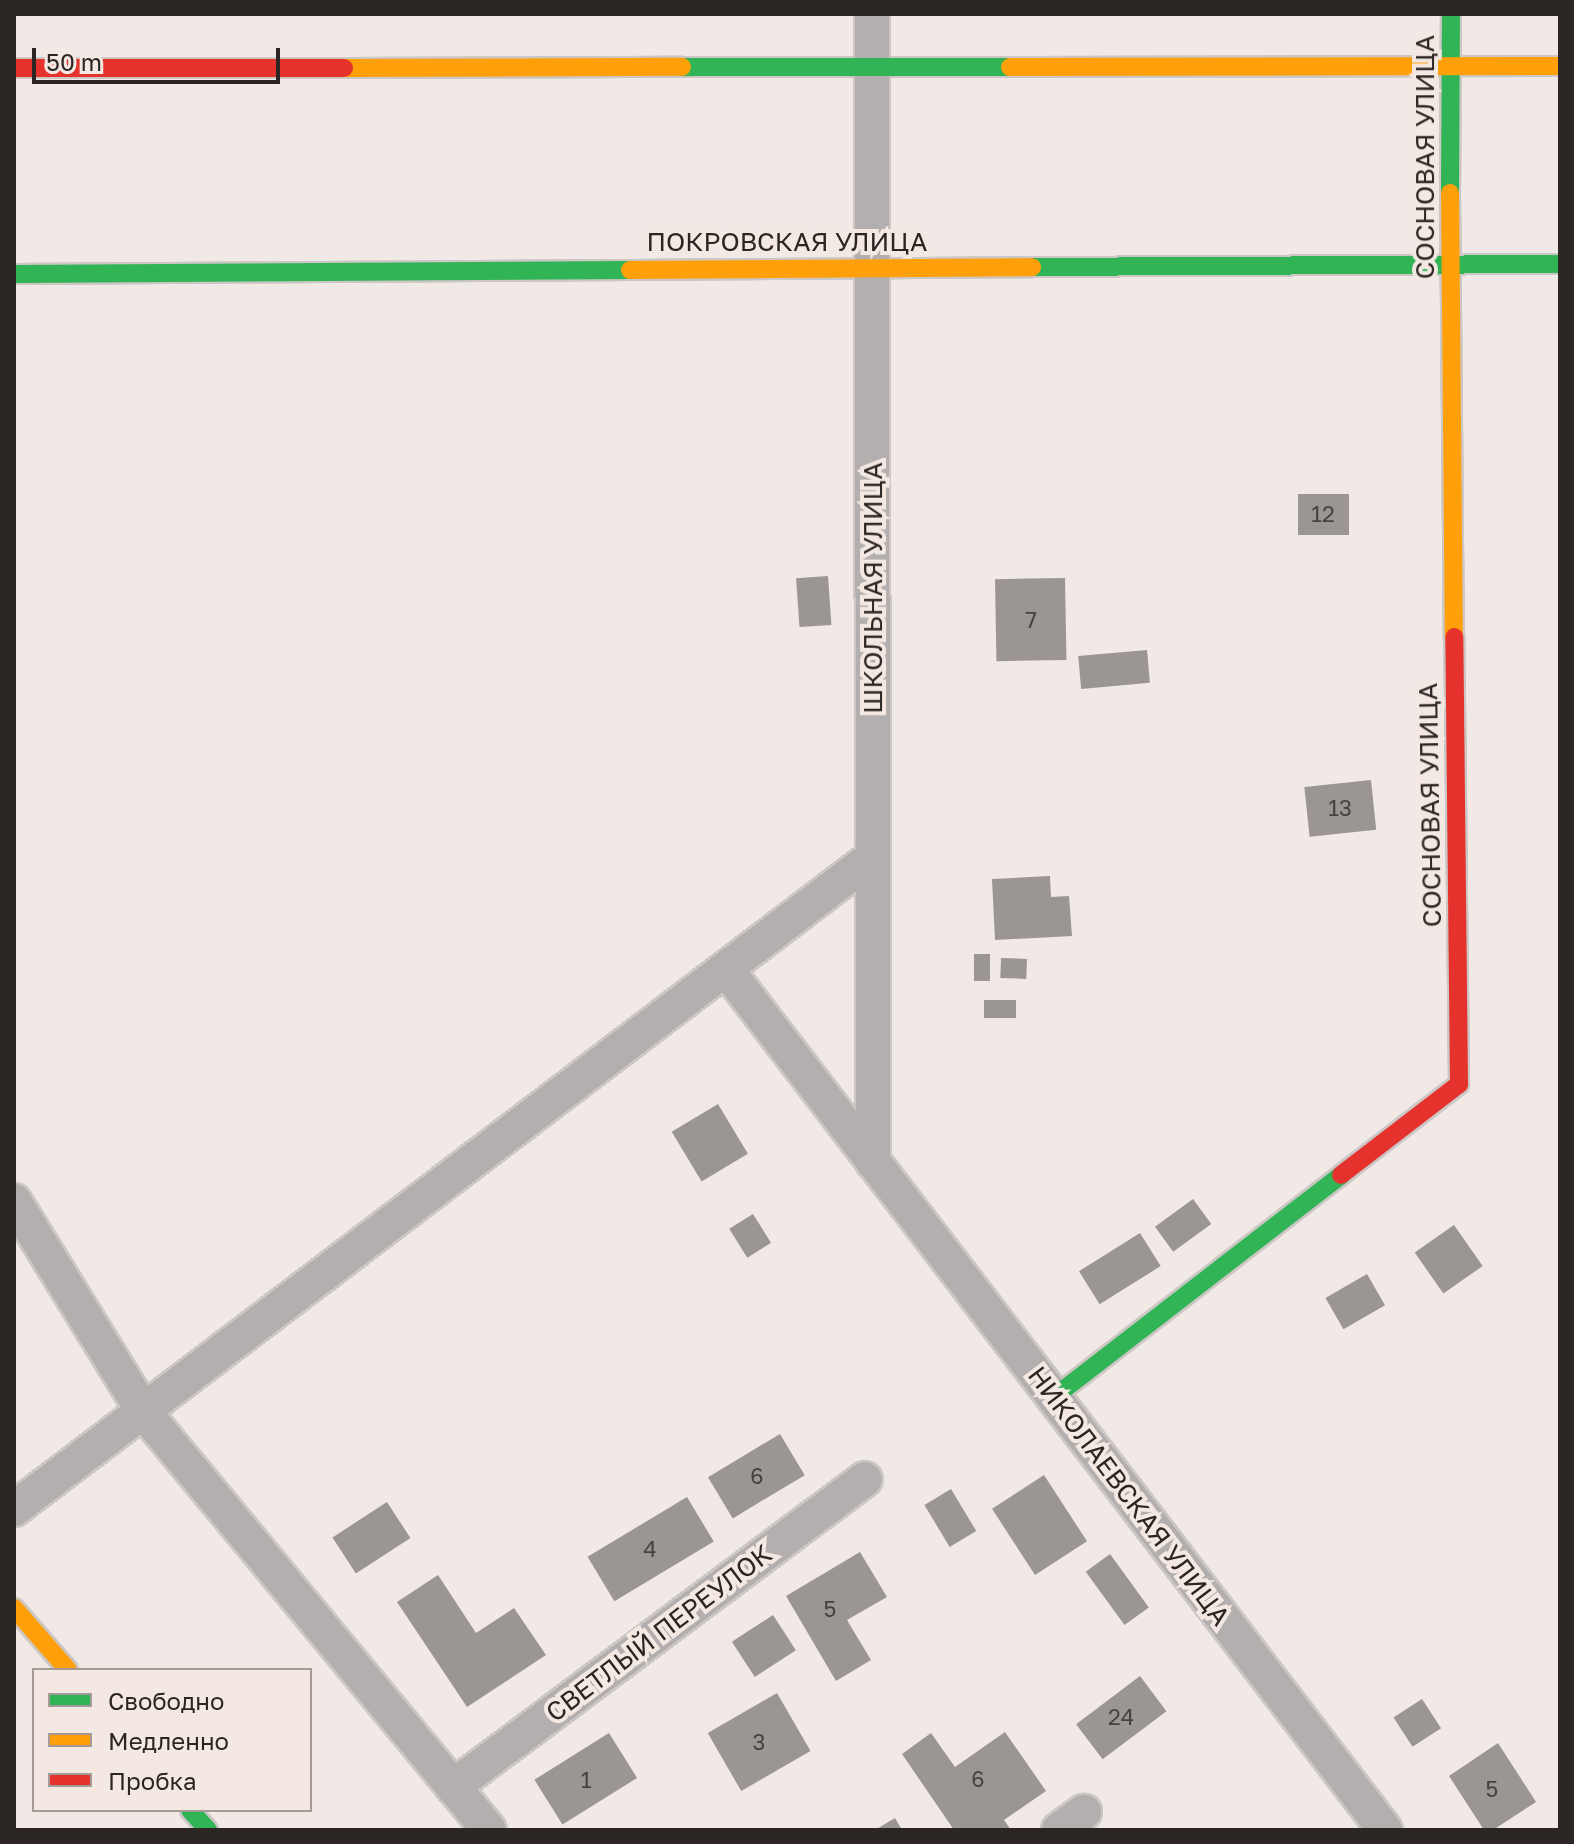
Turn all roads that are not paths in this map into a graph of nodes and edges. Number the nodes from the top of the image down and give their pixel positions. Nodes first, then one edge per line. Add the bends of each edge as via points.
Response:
1 (872, 14) edge
2 (1451, 14) edge
3 (1451, 66) junction
4 (1560, 66) edge
5 (872, 67) junction
6 (14, 68) edge
7 (1450, 264) junction
8 (1560, 264) edge
9 (872, 267) junction
10 (14, 274) edge
11 (873, 857) junction
12 (726, 969) junction
13 (873, 1162) junction
14 (14, 1201) edge
15 (1054, 1397) junction
16 (143, 1411) junction
17 (865, 1479) dead end
18 (14, 1509) edge
19 (14, 1608) edge
20 (66, 1668) edge
21 (453, 1787) junction
22 (192, 1812) edge
23 (208, 1830) edge
24 (489, 1830) edge
25 (1385, 1830) edge

1 - 5 street, ШКОЛЬНАЯ УЛИЦА
2 - 3 street, СОСНОВАЯ УЛИЦА
3 - 4 street
3 - 5 street
3 - 7 street, СОСНОВАЯ УЛИЦА
5 - 6 street
5 - 9 street, ШКОЛЬНАЯ УЛИЦА
7 - 8 street, ПОКРОВСКАЯ УЛИЦА
7 - 9 street, ПОКРОВСКАЯ УЛИЦА
7 - 15 street, СОСНОВАЯ УЛИЦА via 1459,1084
9 - 10 street, ПОКРОВСКАЯ УЛИЦА
9 - 11 street, ШКОЛЬНАЯ УЛИЦА
11 - 12 street
11 - 13 street, ШКОЛЬНАЯ УЛИЦА
12 - 13 street, НИКОЛАЕВСКАЯ УЛИЦА
12 - 16 street
13 - 15 street, НИКОЛАЕВСКАЯ УЛИЦА
14 - 16 street
15 - 25 street, НИКОЛАЕВСКАЯ УЛИЦА
16 - 18 street
16 - 21 street
17 - 21 street, СВЕТЛЫЙ ПЕРЕУЛОК
19 - 20 street
21 - 24 street
22 - 23 street

